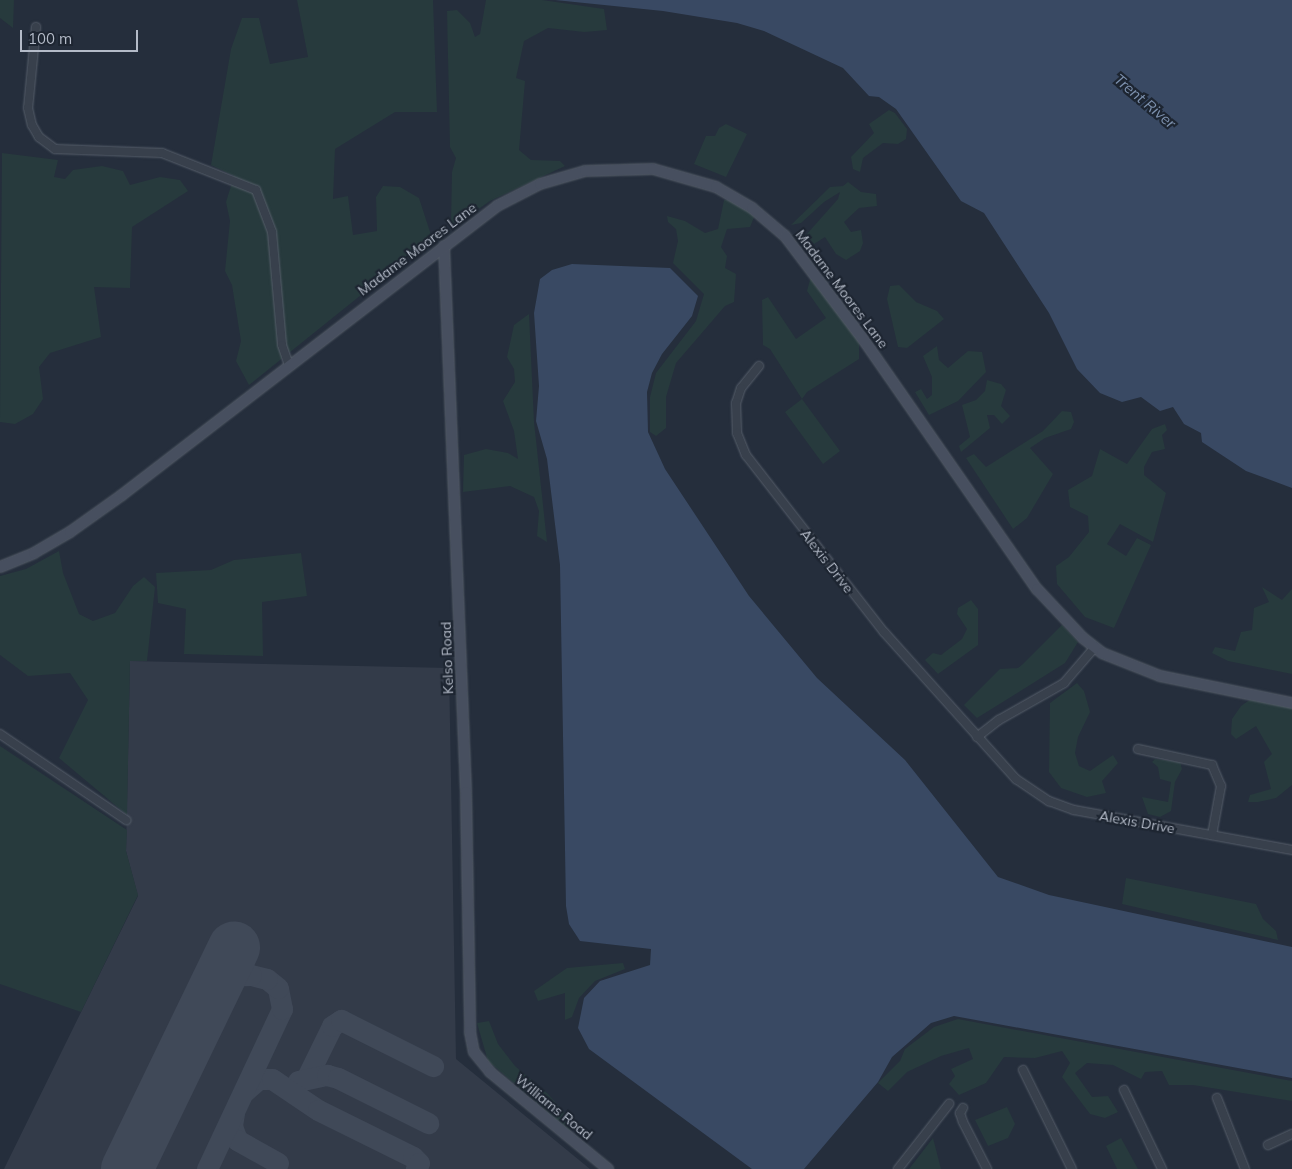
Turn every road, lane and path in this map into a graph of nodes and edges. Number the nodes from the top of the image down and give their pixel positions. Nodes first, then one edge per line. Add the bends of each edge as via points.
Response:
1 (36, 27) dead end
2 (444, 246) junction
3 (289, 365) junction
4 (759, 366) dead end
5 (0, 567) edge
6 (1095, 647) junction
7 (1292, 704) edge
8 (0, 734) edge
9 (977, 737) junction
10 (1138, 749) dead end
11 (126, 820) dead end
12 (1212, 835) junction
13 (1292, 850) edge
14 (484, 1066) joint
15 (1023, 1070) dead end
16 (1124, 1090) dead end
17 (1217, 1098) dead end
18 (948, 1104) dead end
19 (963, 1108) dead end
20 (1292, 1134) edge
21 (1268, 1145) dead end
22 (608, 1169) edge
23 (898, 1169) edge
24 (987, 1169) edge
25 (1072, 1169) edge
26 (1162, 1169) edge
27 (1245, 1169) edge

1 - 3 street via 28,108 39,137 55,149 162,154 256,190 272,232 282,346
2 - 3 street, Madame Moores Lane
2 - 6 street, Madame Moores Lane via 518,194 584,171 653,170 702,182 735,197 769,221 799,252 1037,589 1066,623
2 - 14 street, Kelso Road via 466,792 470,1032 474,1052
3 - 5 street, Madame Moores Lane via 70,532 34,553
4 - 9 street, Alexis Drive via 741,388 736,403 737,433 746,455 884,632
6 - 7 street, Madame Moores Lane via 1160,676
6 - 9 street via 1064,683
8 - 11 street
9 - 12 street, Alexis Drive via 1016,779 1049,801 1074,810
10 - 12 street via 1212,765 1221,786
12 - 13 street, Alexis Drive
14 - 22 street, Williams Road
15 - 25 street
16 - 26 street
17 - 27 street
18 - 23 street
19 - 24 street via 960,1113 963,1122
20 - 21 street

